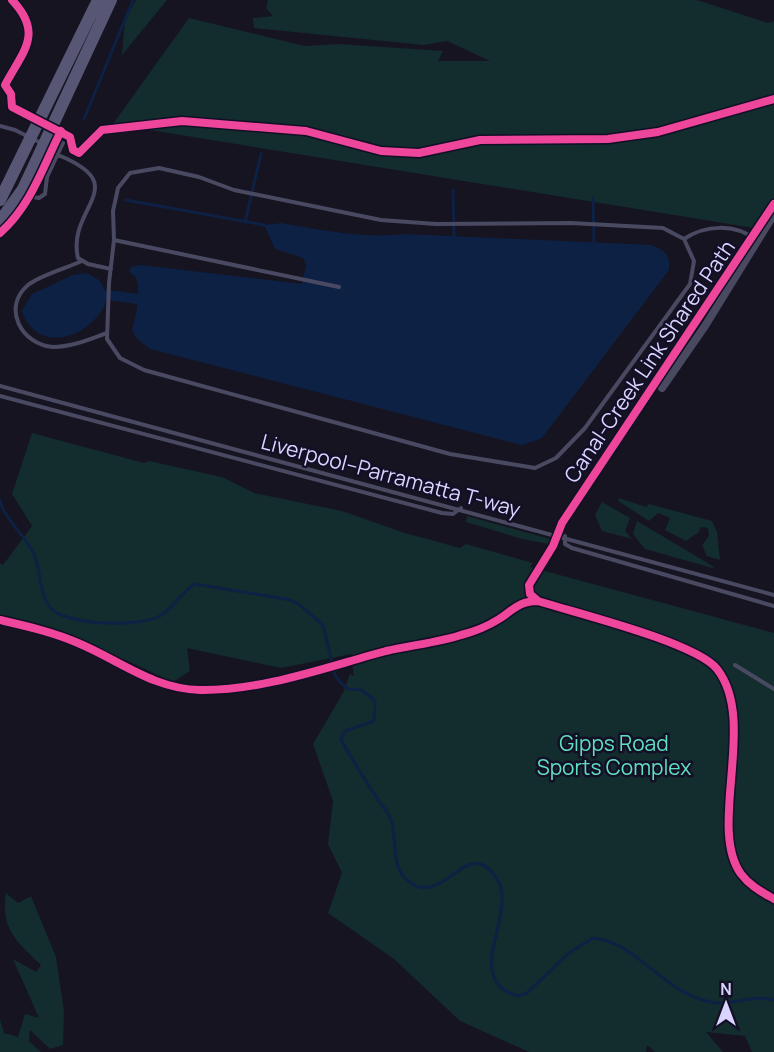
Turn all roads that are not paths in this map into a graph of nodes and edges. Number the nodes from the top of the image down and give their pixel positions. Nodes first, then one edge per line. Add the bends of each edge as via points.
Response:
1 (98, 0) edge
2 (111, 0) edge
3 (0, 126) edge
4 (31, 137) junction
5 (63, 143) dead end
6 (45, 144) junction
7 (58, 155) junction
8 (20, 195) junction
9 (0, 200) edge
10 (774, 214) edge
11 (0, 221) edge
12 (684, 239) junction
13 (114, 240) junction
14 (757, 240) junction
15 (82, 261) junction
16 (111, 268) junction
17 (339, 287) dead end
18 (107, 333) junction
19 (0, 386) edge
20 (662, 388) dead end
21 (0, 396) edge
22 (461, 508) junction
23 (565, 537) junction
24 (774, 595) edge
25 (774, 606) edge
26 (735, 665) dead end
27 (774, 689) edge

1 - 4 main road
2 - 6 main road
3 - 4 lane
4 - 6 lane
4 - 9 main road
5 - 7 lane
6 - 8 main road
7 - 8 lane via 47,177 45,194 39,198
7 - 15 lane via 87,170 94,182 94,200 78,226 76,248
8 - 11 main road
10 - 14 street
12 - 13 lane via 663,228 381,220 234,190 159,168 130,173 118,188 112,212
12 - 14 lane via 703,228 715,227
12 - 18 lane via 694,261 690,284 585,428 556,458 535,468 450,454 144,370 120,358
13 - 16 lane
13 - 17 lane
14 - 20 street
15 - 16 lane
15 - 18 lane via 29,284 16,300 14,316 25,335 52,347 73,345
16 - 18 lane
19 - 22 lane, Liverpool–Parramatta T-way
21 - 22 lane via 442,513 453,514
22 - 23 lane, Liverpool–Parramatta T-way
23 - 24 lane, Liverpool–Parramatta T-way
23 - 25 lane via 565,544 572,548
26 - 27 lane

